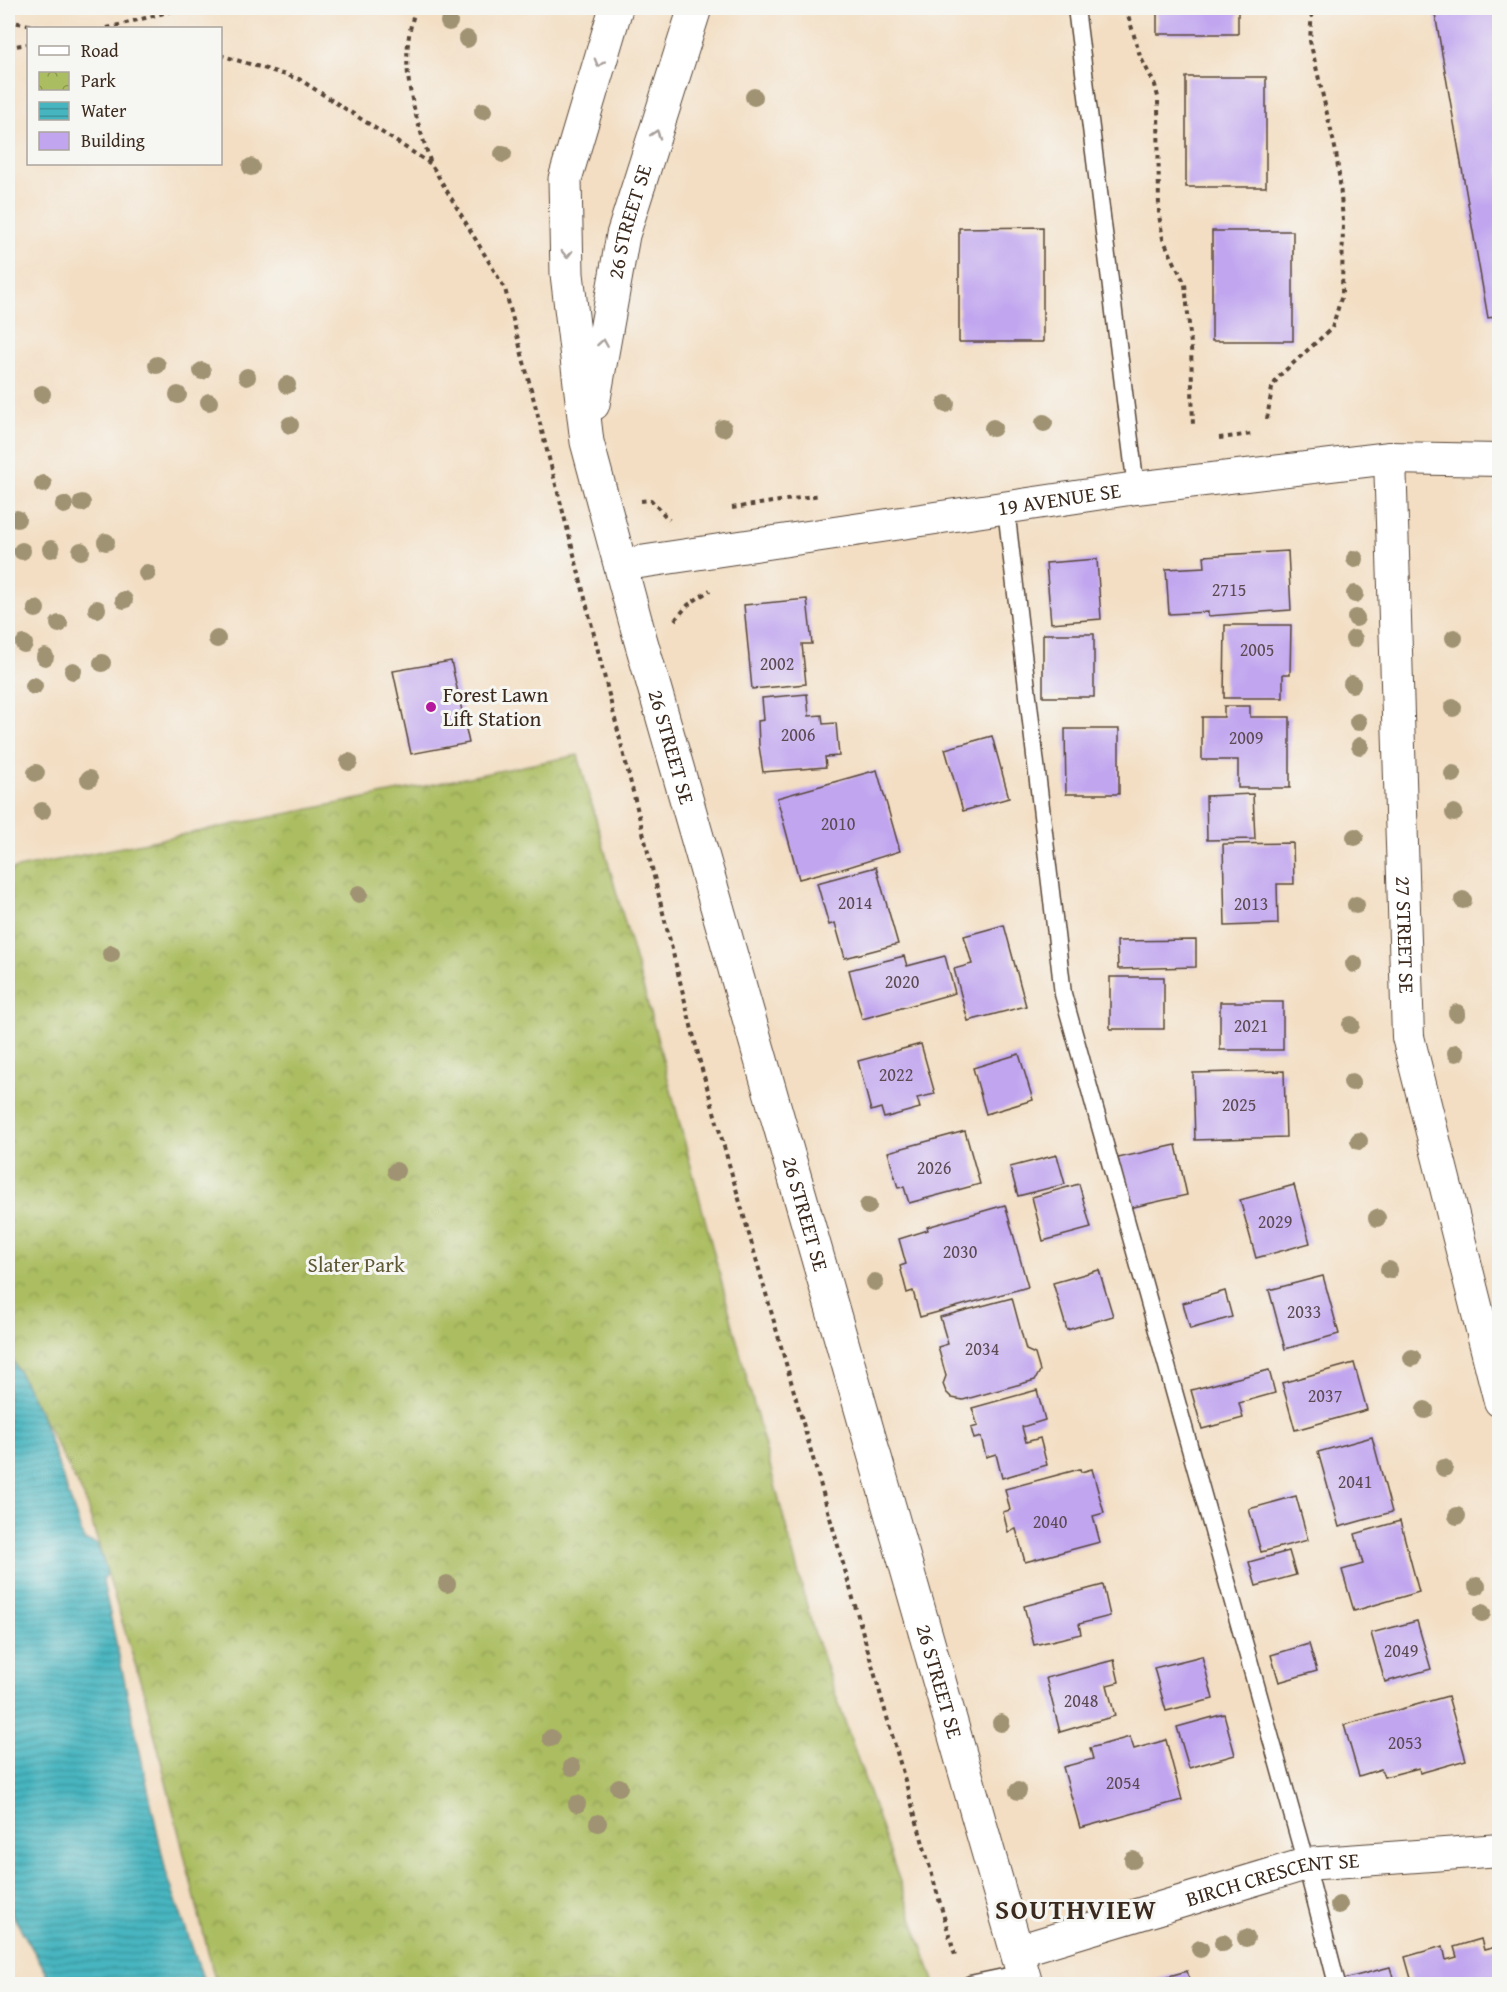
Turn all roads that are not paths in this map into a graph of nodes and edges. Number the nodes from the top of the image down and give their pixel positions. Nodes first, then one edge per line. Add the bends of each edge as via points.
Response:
1 (616, 8) edge
2 (695, 8) edge
3 (1076, 8) edge
4 (587, 442) junction
5 (1390, 458) junction
6 (1500, 460) edge
7 (1136, 488) junction
8 (1006, 509) junction
9 (620, 565) junction
10 (1500, 1401) edge
11 (1500, 1850) edge
12 (1306, 1864) junction
13 (1022, 1969) edge
14 (970, 1984) edge
15 (1337, 1984) edge

1 -> 4 street, 26 STREET SE via 566,179 567,274
4 -> 2 street, 26 STREET SE via 623,235
3 - 7 lane
4 - 9 street, 26 STREET SE
5 - 6 street, 19 AVENUE SE
5 - 7 street, 19 AVENUE SE
5 - 10 street, 27 STREET SE via 1408,1037
7 - 8 street, 19 AVENUE SE
8 - 9 street, 19 AVENUE SE
8 - 12 lane via 1064,994
9 - 13 street, 26 STREET SE
11 - 12 street, BIRCH CRESCENT SE
12 - 13 street, BIRCH CRESCENT SE
12 - 15 lane
13 - 14 lane

